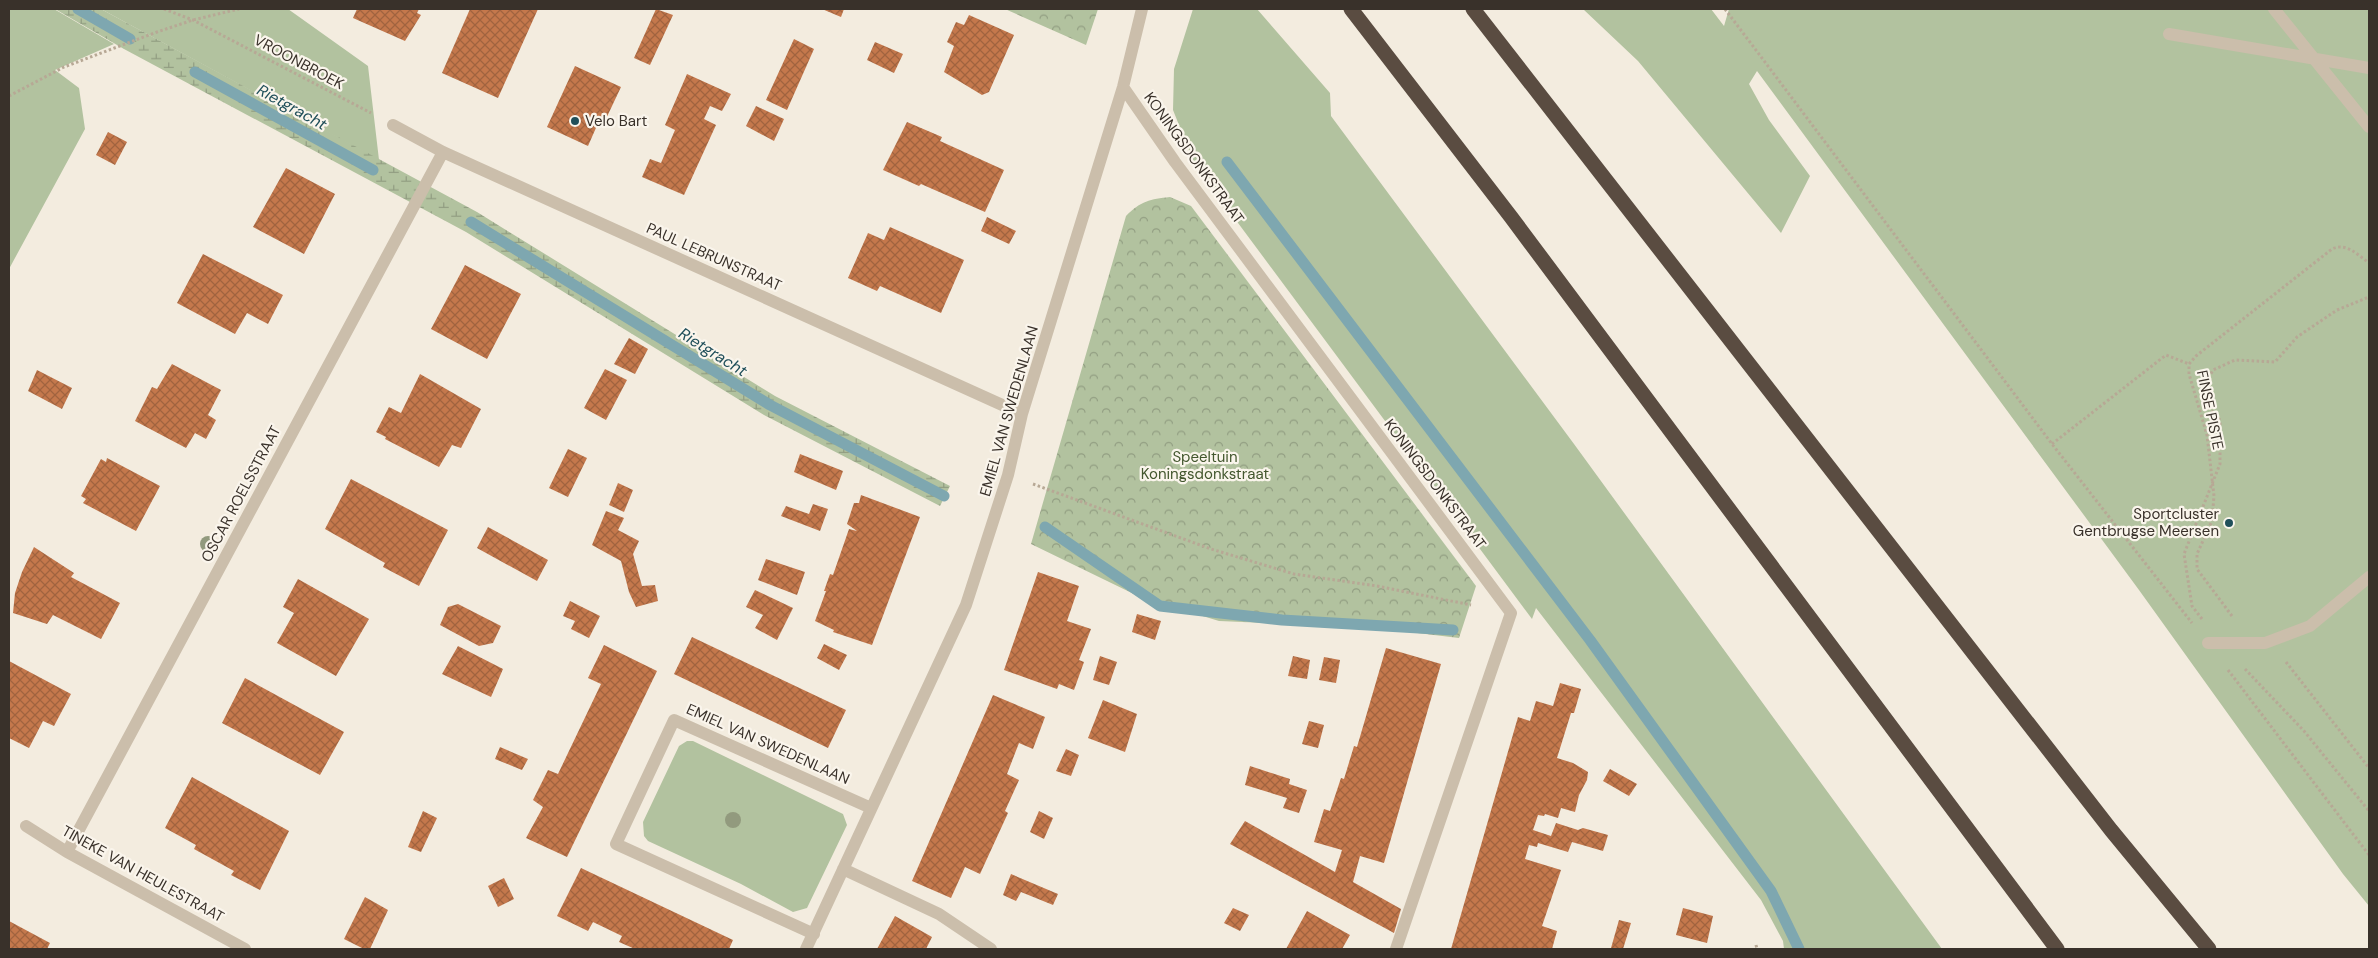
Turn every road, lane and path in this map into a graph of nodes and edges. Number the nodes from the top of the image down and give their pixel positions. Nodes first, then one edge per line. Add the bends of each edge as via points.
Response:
1 (164, 9) edge
2 (239, 9) edge
3 (1142, 9) edge
4 (1351, 9) edge
5 (1472, 9) edge
6 (1725, 9) edge
7 (2274, 9) edge
8 (193, 20) junction
9 (2169, 34) dead end
10 (2314, 59) junction
11 (2369, 68) edge
12 (1123, 87) junction
13 (9, 96) edge
14 (393, 125) joint
15 (2369, 127) edge
16 (443, 152) junction
17 (2369, 263) edge
18 (2369, 297) edge
19 (2189, 364) junction
20 (1022, 414) junction
21 (1008, 475) junction
22 (2212, 481) junction
23 (2369, 577) edge
24 (1511, 613) junction
25 (2214, 643) junction
26 (2265, 643) junction
27 (2369, 768) edge
28 (871, 808) junction
29 (2369, 811) edge
30 (26, 826) dead end
31 (66, 852) junction
32 (843, 869) junction
33 (814, 934) junction
34 (245, 949) edge
35 (806, 949) edge
36 (991, 949) edge
37 (1396, 949) edge
38 (2058, 949) edge
39 (2209, 949) edge

1 - 8 path, VROONBROEK
2 - 8 path
3 - 12 street, EMIEL VAN SWEDENLAAN
4 - 38 highway via 1511,217
5 - 39 highway via 2111,830
6 - 19 path via 2052,444 2166,354
7 - 10 street
8 - 13 path via 64,67
8 - 14 path, VROONBROEK
9 - 10 street
10 - 11 street
10 - 15 street
12 - 20 street, EMIEL VAN SWEDENLAAN
12 - 24 street, KONINGSDONKSTRAAT via 1181,170
14 - 16 street, PAUL LEBRUNSTRAAT
16 - 20 street, PAUL LEBRUNSTRAAT
16 - 31 street, OSCAR ROELSSTRAAT
17 - 19 path, FINSE PISTE via 2346,248 2338,246 2332,249
18 - 22 path via 2337,310 2297,337 2275,362 2236,360 2213,370 2201,392 2220,420 2220,464
19 - 22 path, FINSE PISTE via 2207,435
20 - 21 street, EMIEL VAN SWEDENLAAN
21 - 24 path via 1211,548 1294,574 1377,586
21 - 28 street, EMIEL VAN SWEDENLAAN via 966,605
22 - 25 path via 2184,554 2192,606
22 - 26 path, FINSE PISTE via 2212,521 2197,554 2197,569 2240,626
23 - 26 street via 2310,626
24 - 37 street
25 - 26 street
25 - 29 path via 2304,731
26 - 27 path, FINSE PISTE via 2287,662
28 - 32 street, EMIEL VAN SWEDENLAAN
28 - 33 street, EMIEL VAN SWEDENLAAN via 674,720 616,844
30 - 31 street, TINEKE VAN HEULESTRAAT
31 - 34 street, TINEKE VAN HEULESTRAAT
32 - 33 street, EMIEL VAN SWEDENLAAN
32 - 36 street via 939,914
33 - 35 street, EMIEL VAN SWEDENLAAN

